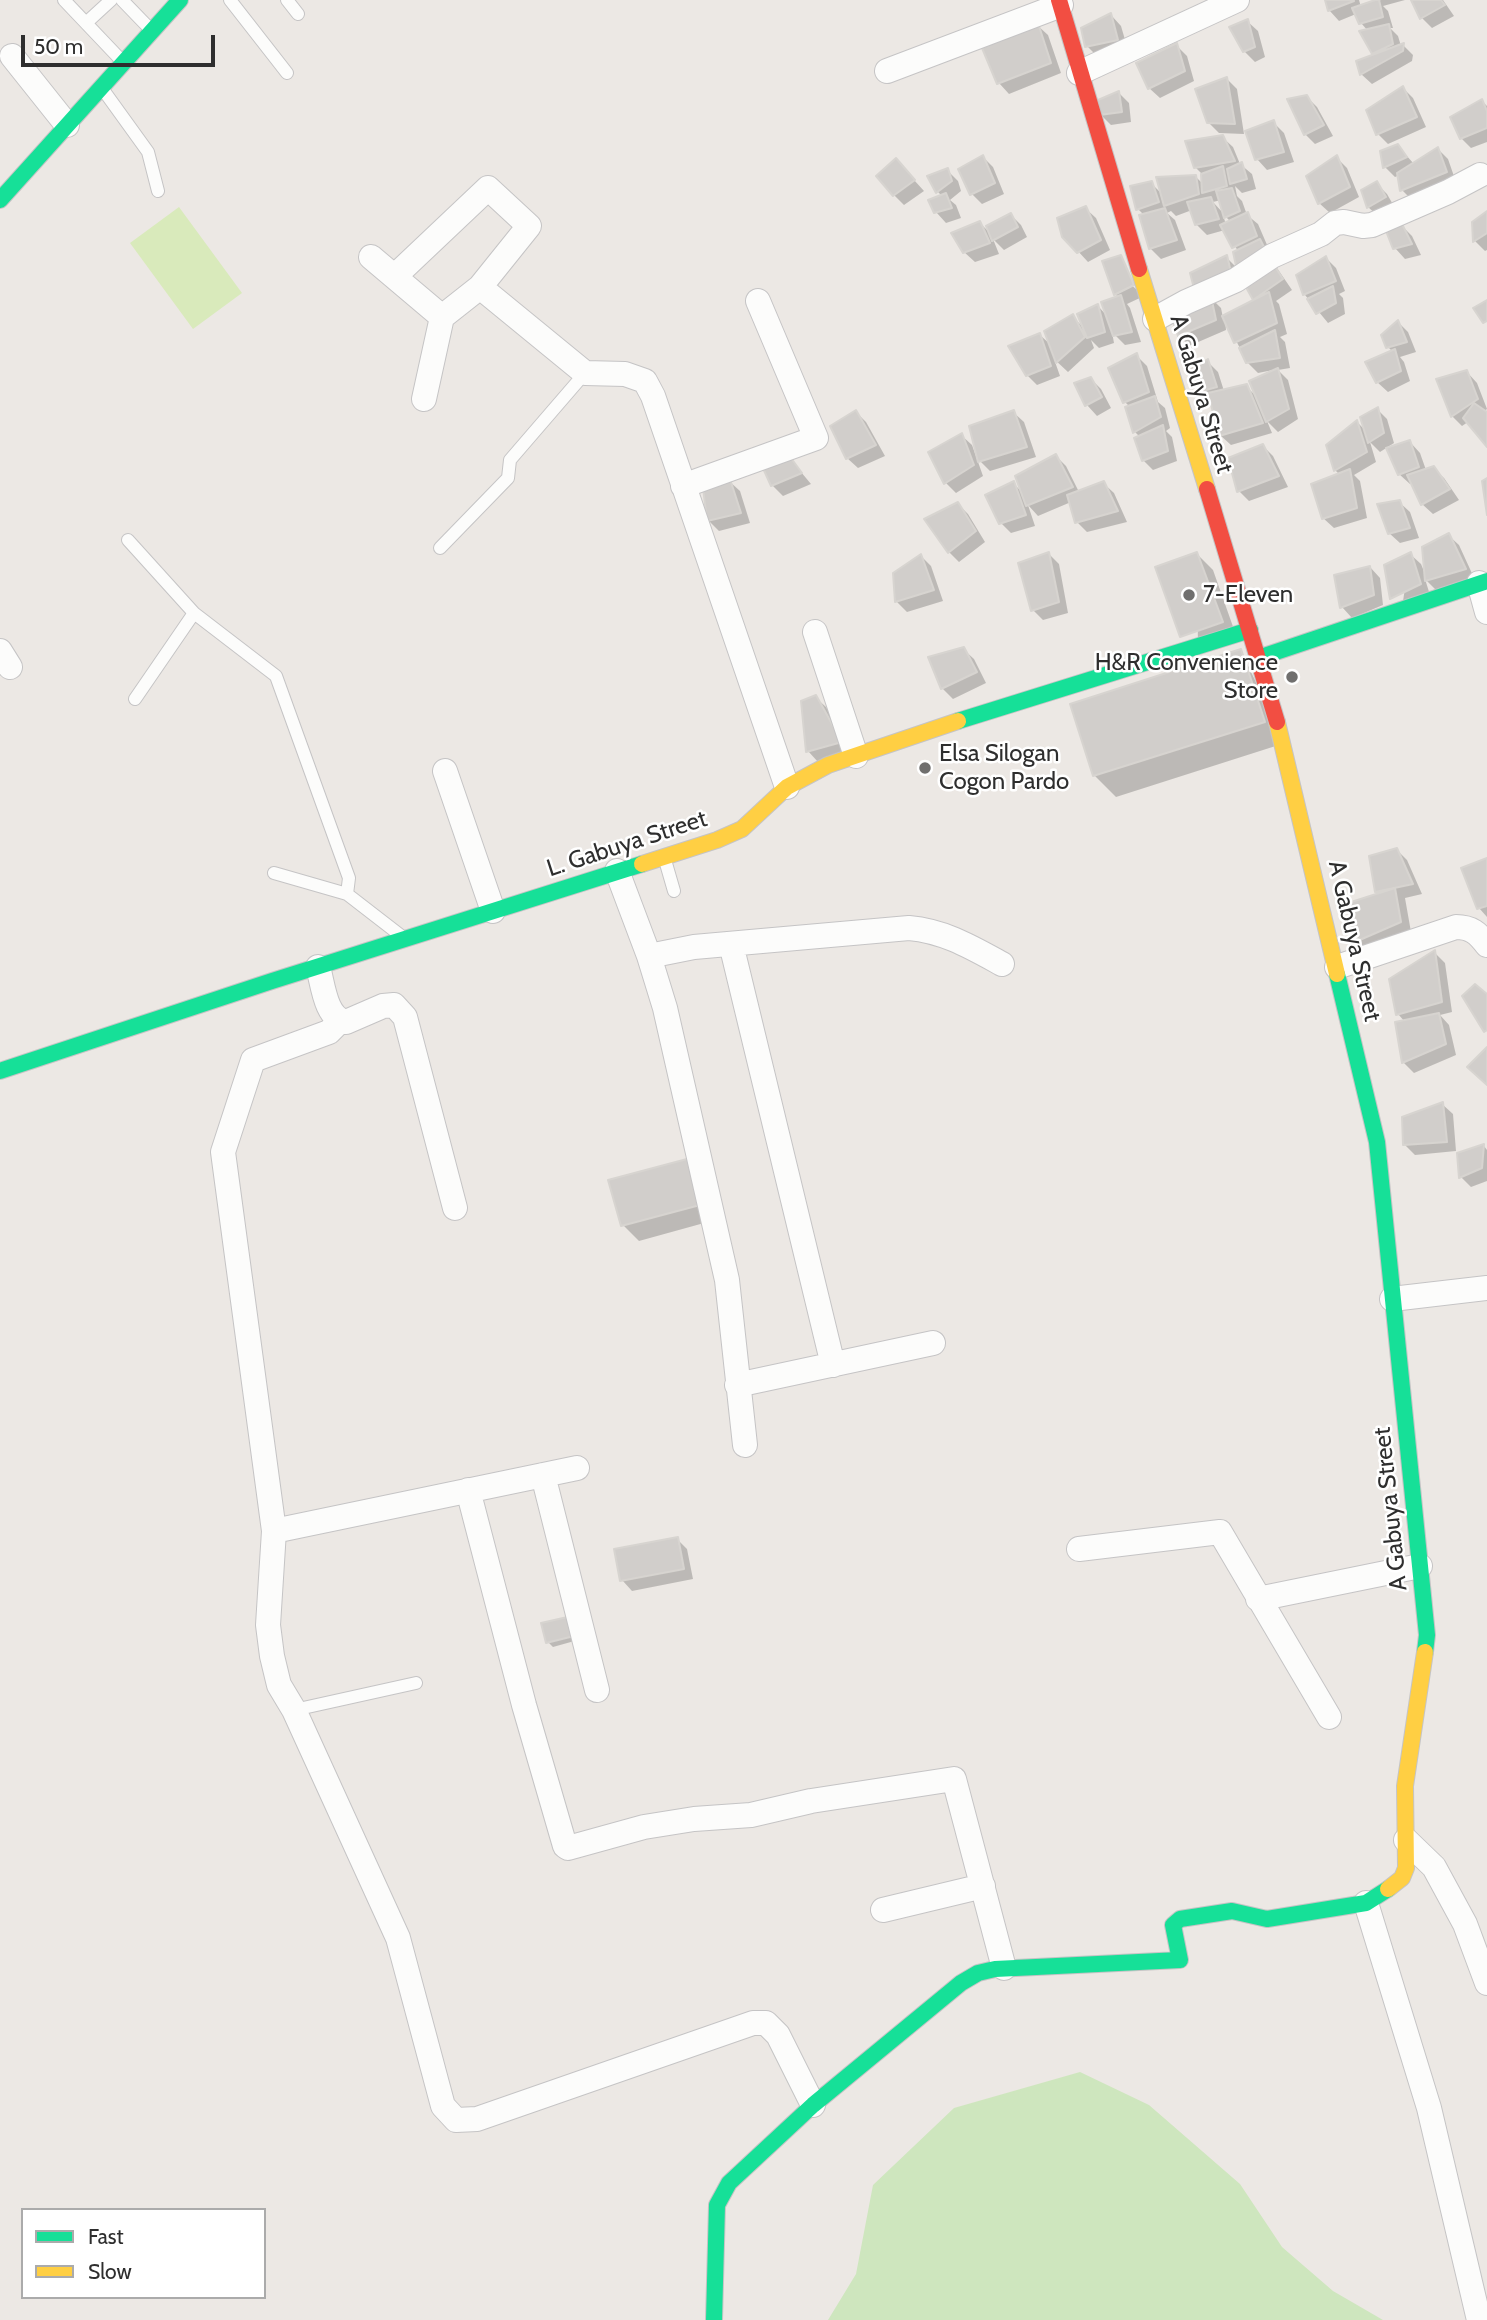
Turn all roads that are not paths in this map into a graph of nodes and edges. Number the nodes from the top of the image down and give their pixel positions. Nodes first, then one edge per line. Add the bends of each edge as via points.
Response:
1 (64, 0) edge
2 (111, 0) edge
3 (122, 0) edge
4 (180, 0) edge
5 (230, 0) edge
6 (287, 0) edge
7 (1237, 0) edge
8 (1060, 2) edge
9 (298, 14) dead end
10 (86, 23) junction
11 (153, 31) junction
12 (12, 56) dead end
13 (124, 63) junction
14 (887, 71) dead end
15 (287, 73) dead end
16 (1079, 74) junction
17 (101, 88) junction
18 (67, 125) junction
19 (1480, 175) dead end
20 (158, 191) dead end
21 (2, 194) edge
22 (371, 257) dead end
23 (395, 276) junction
24 (480, 287) junction
25 (758, 301) dead end
26 (442, 317) junction
27 (1155, 319) junction
28 (585, 373) junction
29 (424, 399) dead end
30 (684, 486) junction
31 (128, 540) dead end
32 (440, 548) dead end
33 (1483, 582) edge
34 (1487, 612) edge
35 (194, 613) junction
36 (1250, 630) junction
37 (815, 632) dead end
38 (1258, 658) junction
39 (135, 699) dead end
40 (856, 756) junction
41 (445, 771) dead end
42 (786, 787) junction
43 (664, 856) junction
44 (617, 871) junction
45 (274, 873) dead end
46 (674, 891) dead end
47 (347, 894) junction
48 (492, 911) junction
49 (405, 940) junction
50 (731, 944) junction
51 (1487, 945) edge
52 (649, 956) junction
53 (1002, 964) dead end
54 (318, 967) junction
55 (1337, 967) junction
56 (340, 1021) junction
57 (0, 1071) edge
58 (454, 1208) dead end
59 (1487, 1288) edge
60 (1392, 1299) junction
61 (933, 1343) dead end
62 (833, 1365) junction
63 (737, 1385) junction
64 (745, 1445) dead end
65 (577, 1468) dead end
66 (543, 1475) junction
67 (468, 1490) junction
68 (274, 1531) junction
69 (1079, 1549) dead end
70 (1420, 1566) junction
71 (1258, 1599) junction
72 (416, 1683) dead end
73 (597, 1690) dead end
74 (294, 1710) junction
75 (1329, 1717) dead end
76 (1406, 1840) junction
77 (983, 1885) junction
78 (1366, 1903) junction
79 (883, 1910) dead end
80 (1004, 1968) junction
81 (1487, 1983) edge
82 (813, 2105) junction
83 (714, 2320) edge
84 (1479, 2320) edge

1 - 10 lane
2 - 10 lane
3 - 11 lane
4 - 11 street
5 - 15 lane
6 - 9 lane
7 - 16 street
8 - 14 street
8 - 16 street, A Gabuya Street
10 - 13 lane
11 - 13 street
12 - 18 street
13 - 17 street
16 - 27 street, A Gabuya Street
17 - 18 street
17 - 20 lane via 148,152
18 - 21 street
19 - 27 street via 1372,225 1335,223 1236,280
22 - 23 street
23 - 24 street via 488,188 529,226
23 - 26 street
24 - 26 street
24 - 28 street
25 - 30 street via 816,438
26 - 29 street
27 - 36 street, A Gabuya Street
28 - 30 street via 625,374 645,381
28 - 32 lane via 510,460 508,478
30 - 42 street
31 - 35 lane
33 - 34 street
33 - 38 street
35 - 39 lane
35 - 47 lane via 276,676 349,878
36 - 38 street, A Gabuya Street
36 - 40 street, L. Gabuya Street
37 - 40 street
38 - 55 street, A Gabuya Street
40 - 42 street, L. Gabuya Street
41 - 48 street
42 - 43 street, L. Gabuya Street via 742,829
43 - 44 street, L. Gabuya Street
43 - 46 lane
44 - 48 street, L. Gabuya Street
44 - 52 street
45 - 47 lane
47 - 49 lane
48 - 49 street, L. Gabuya Street
49 - 54 street, L. Gabuya Street
50 - 52 street
50 - 53 street via 909,928 931,930
50 - 62 street
51 - 55 street via 1468,927 1456,927
52 - 63 street via 727,1280
54 - 56 street via 330,1012
54 - 57 street, L. Gabuya Street
55 - 60 street, A Gabuya Street via 1377,1142
56 - 58 street via 394,1005 405,1017
56 - 68 street via 329,1032 253,1060 223,1152
59 - 60 street
60 - 70 street, A Gabuya Street
61 - 62 street
62 - 63 street
63 - 64 street
65 - 66 street
66 - 67 street
66 - 73 street
67 - 68 street
67 - 77 street via 524,1705 568,1849 644,1827 751,1815 954,1779
68 - 74 street via 268,1625 279,1685
69 - 71 street via 1220,1532
70 - 71 street
70 - 76 street, A Gabuya Street via 1427,1635 1405,1786
71 - 75 street
72 - 74 lane
74 - 82 street via 398,1938 443,2106 456,2120 477,2119 752,2023 766,2023 778,2035
76 - 78 street, A Gabuya Street via 1402,1878
76 - 81 street via 1434,1867 1465,1924
77 - 79 street
77 - 80 street
78 - 80 street via 1267,1919 1232,1910 1180,1919 1173,1925 1180,1960
78 - 84 street via 1429,2108
80 - 82 street via 978,1973 961,1983
82 - 83 street via 729,2183 717,2205

